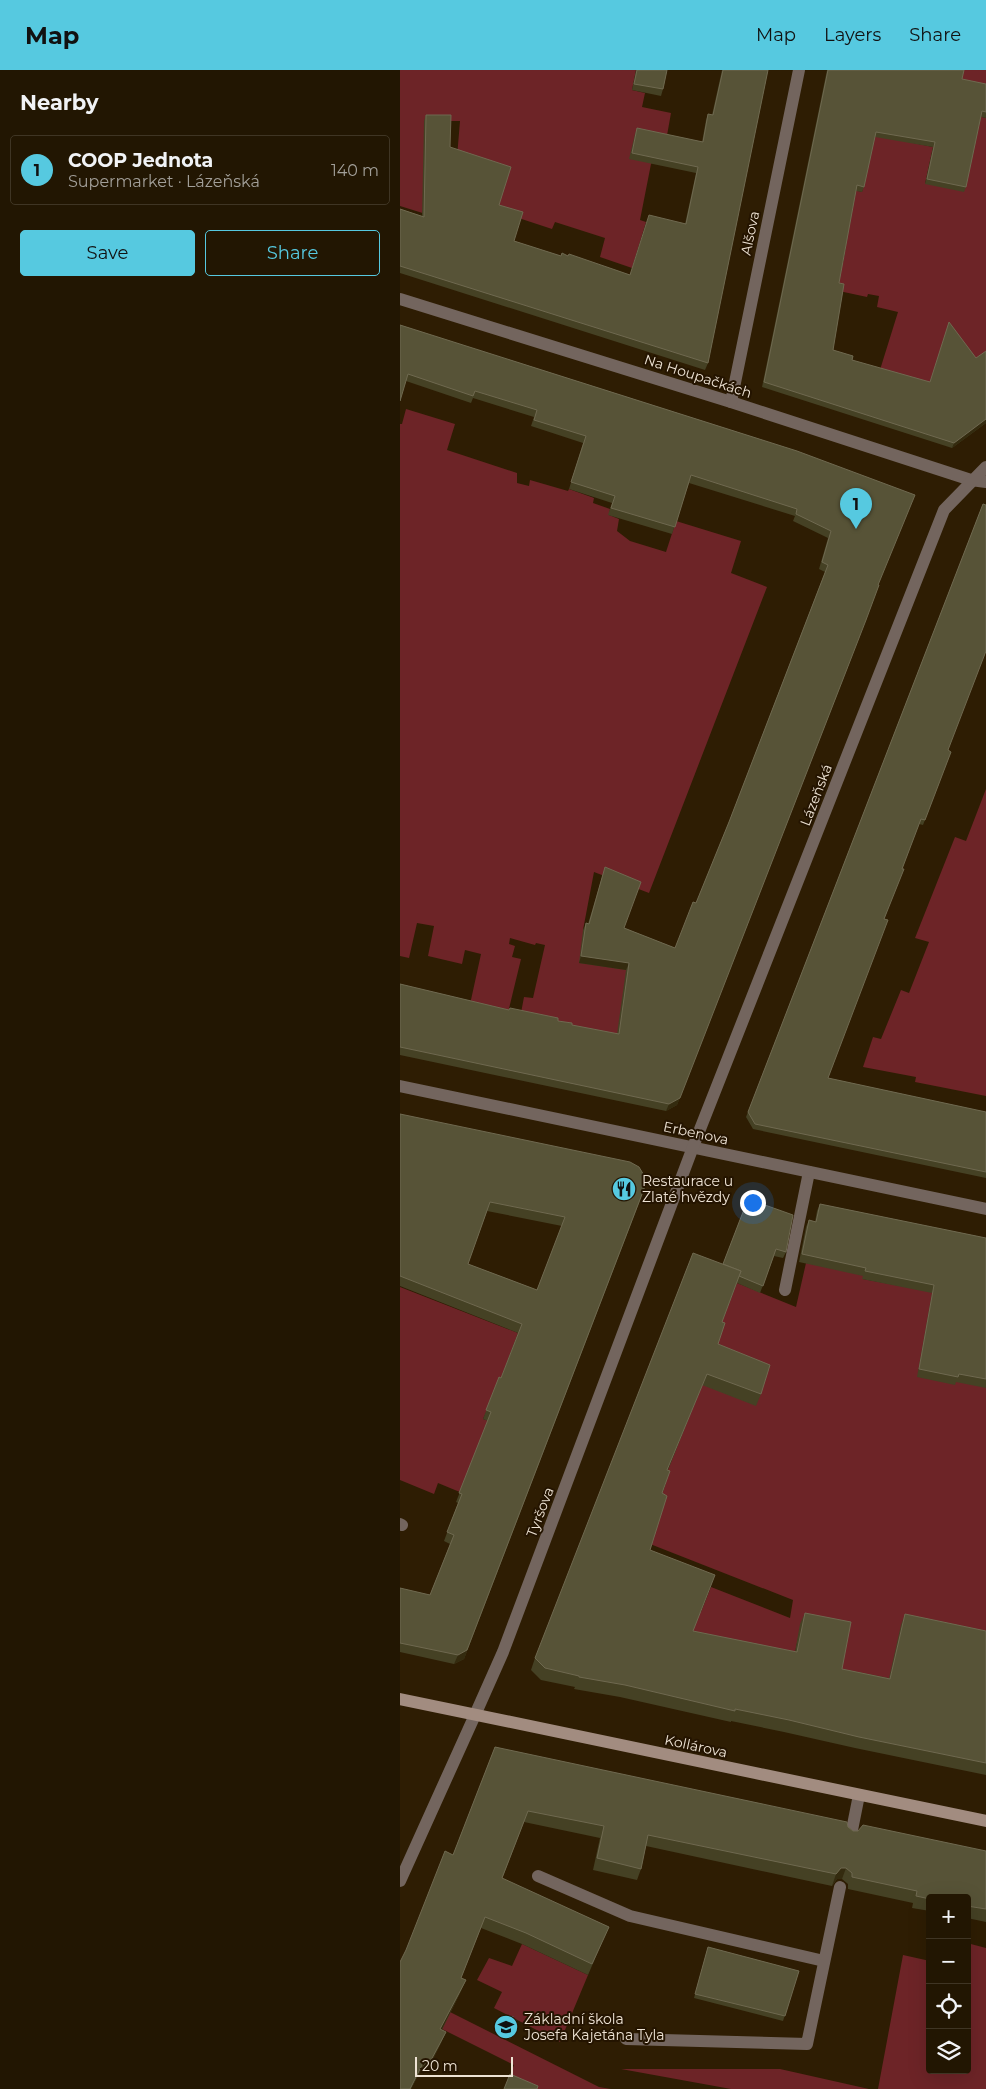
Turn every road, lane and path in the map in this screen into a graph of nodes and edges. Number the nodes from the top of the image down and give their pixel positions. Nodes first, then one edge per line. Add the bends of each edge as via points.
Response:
1 (799, 70) edge
2 (400, 299) edge
3 (731, 402) junction
4 (986, 467) edge
5 (971, 480) junction
6 (986, 482) edge
7 (400, 1086) edge
8 (693, 1147) junction
9 (809, 1172) junction
10 (986, 1209) edge
11 (785, 1290) dead end
12 (400, 1699) edge
13 (475, 1715) junction
14 (859, 1795) junction
15 (986, 1821) edge
16 (851, 1835) edge
17 (538, 1876) dead end
18 (400, 1881) edge
19 (840, 1887) edge
20 (824, 1961) junction
21 (626, 2039) dead end

1 - 3 street, Alšova
2 - 3 street, Na Houpačkách
3 - 5 street, Na Houpačkách
4 - 5 street, Lázeňská
5 - 6 street, Na Houpačkách
5 - 8 street, Lázeňská via 944,510
7 - 8 street, Erbenova
8 - 9 street, Erbenova
8 - 13 street, Tyršova via 503,1652
9 - 10 street, Erbenova
9 - 11 street
12 - 13 main road, Kollárova
13 - 14 main road, Kollárova
13 - 18 street, Tyršova
14 - 15 main road, Kollárova
14 - 16 street
17 - 20 street via 630,1916
19 - 20 street
20 - 21 street via 807,2044

